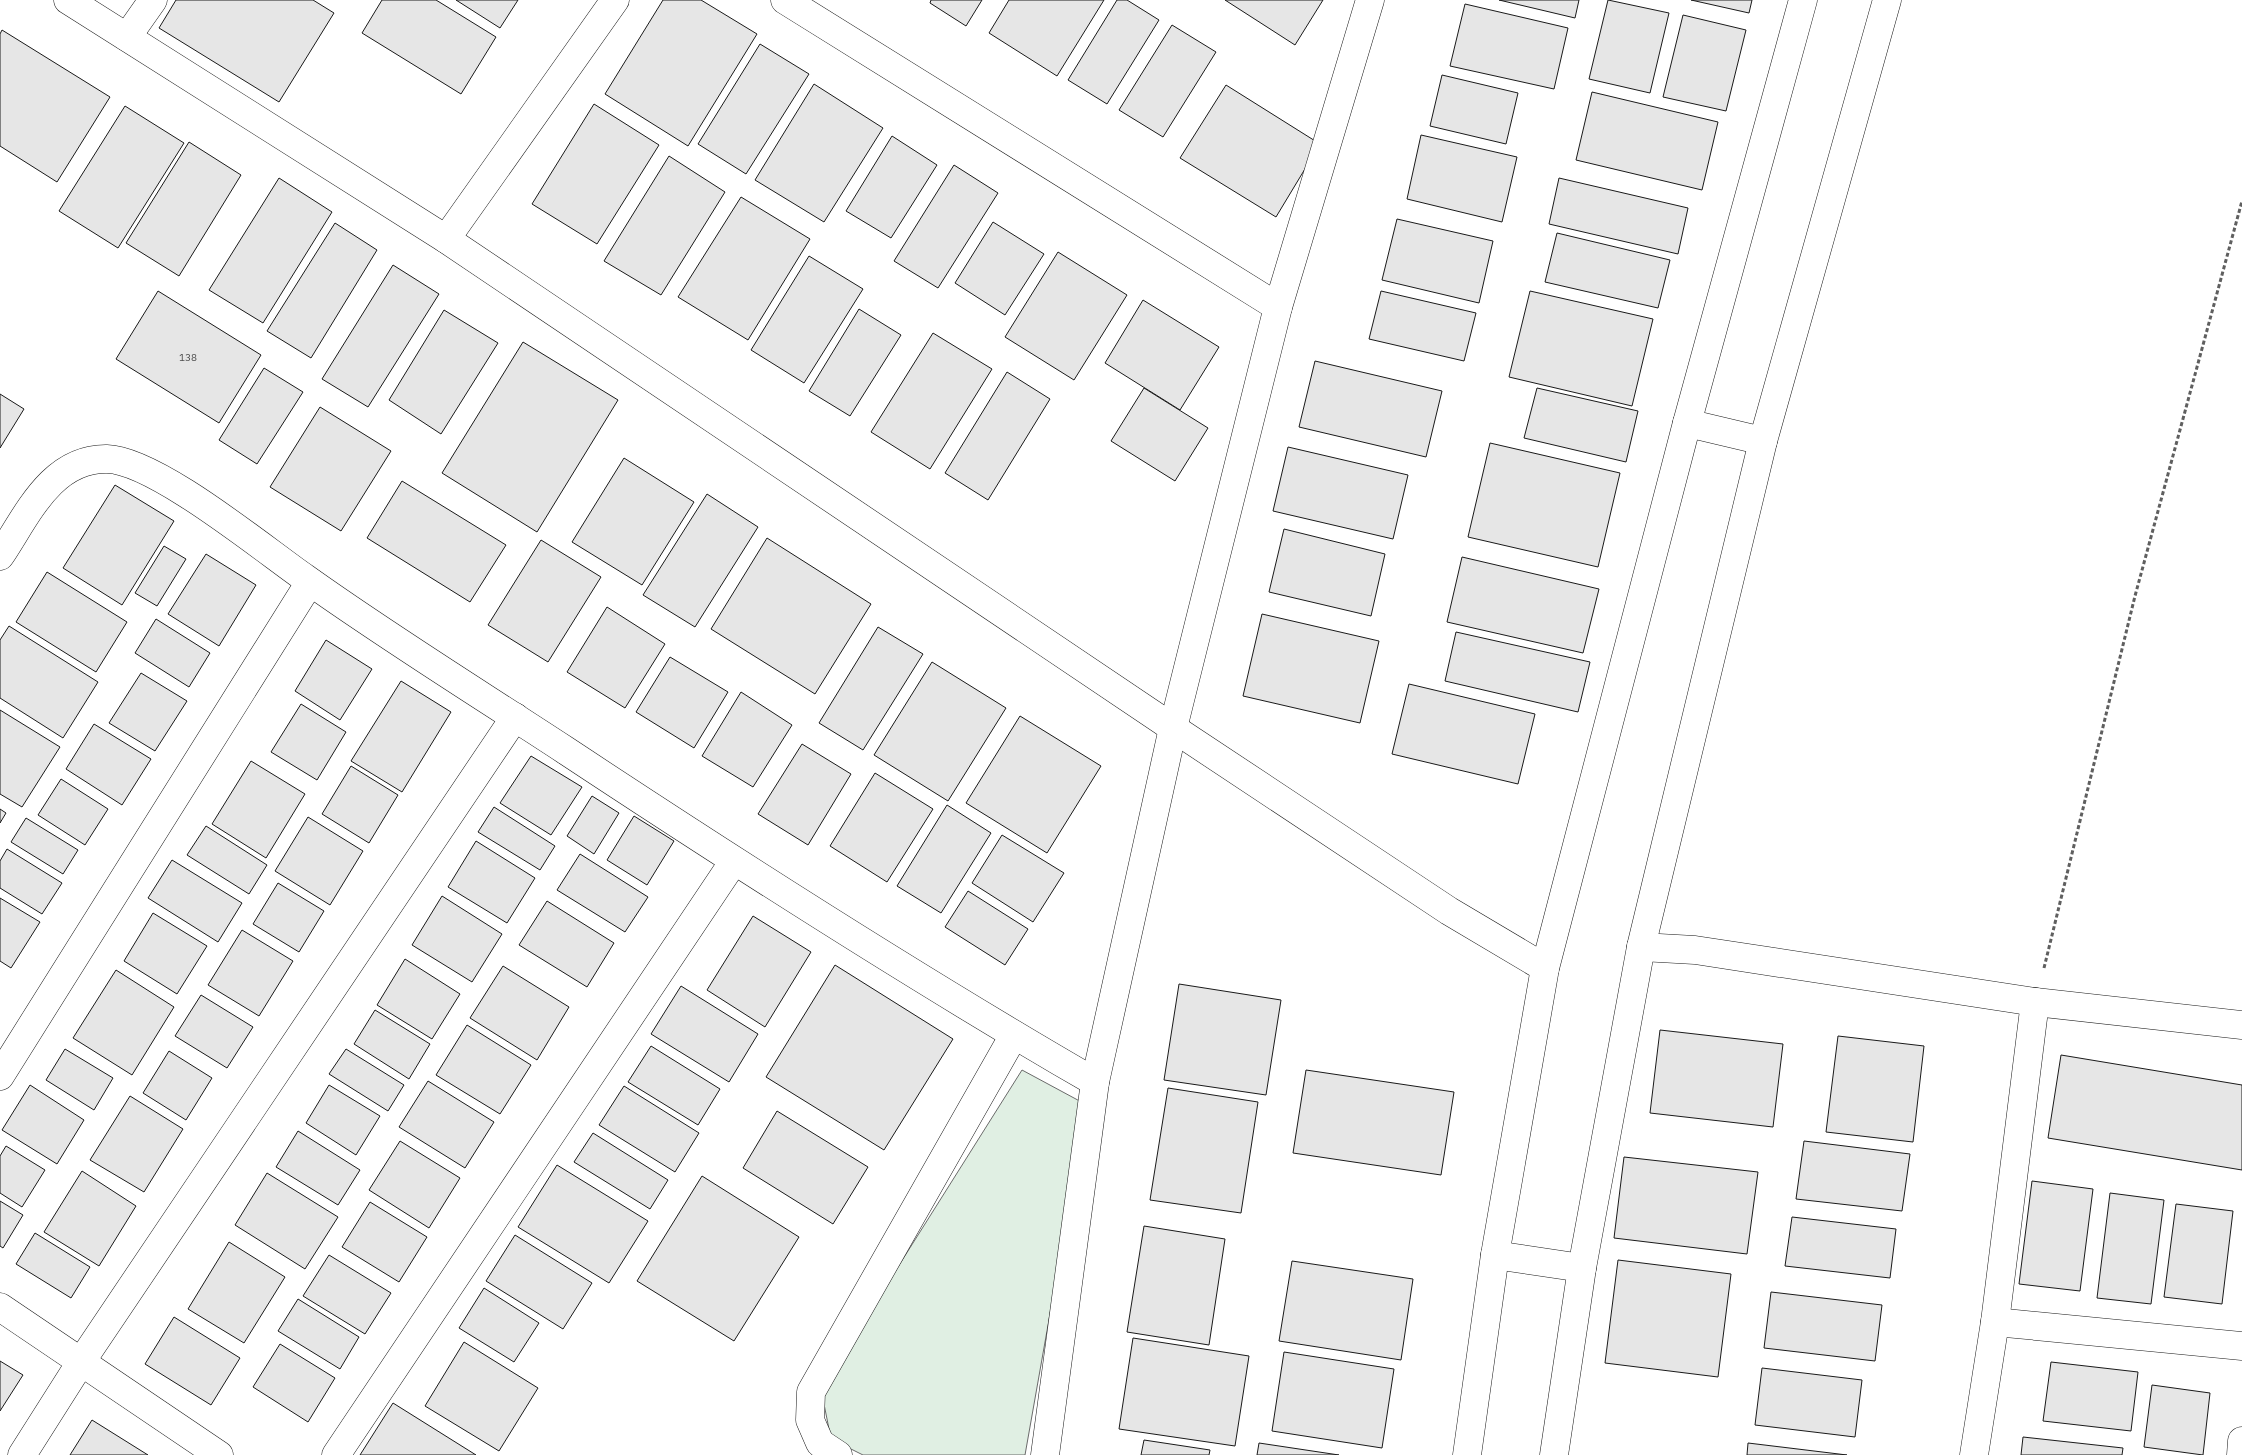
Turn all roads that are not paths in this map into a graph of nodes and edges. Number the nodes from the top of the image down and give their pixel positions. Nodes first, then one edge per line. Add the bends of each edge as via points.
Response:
1 (68, 0) edge
2 (153, 0) edge
3 (616, 0) edge
4 (784, 0) edge
5 (1370, 0) edge
6 (1802, 0) edge
7 (1887, 0) edge
8 (127, 37) junction
9 (446, 239) junction
10 (1278, 307) junction
11 (1688, 423) junction
12 (1763, 441) junction
13 (0, 556) edge
14 (310, 582) junction
15 (514, 717) junction
16 (1173, 728) junction
17 (734, 861) junction
18 (1641, 947) junction
19 (1544, 968) junction
20 (2035, 1002) junction
21 (2242, 1025) edge
22 (1014, 1035) junction
23 (0, 1076) edge
24 (1095, 1082) junction
25 (1495, 1255) junction
26 (1582, 1268) junction
27 (0, 1307) edge
28 (1995, 1322) junction
29 (2242, 1346) edge
30 (81, 1362) junction
31 (2242, 1441) edge
32 (22, 1455) edge
33 (219, 1455) edge
34 (336, 1455) edge
35 (838, 1455) edge
36 (1045, 1455) edge
37 (1467, 1455) edge
38 (1554, 1455) edge
39 (1974, 1455) edge
40 (2241, 1455) edge

1 - 8 street
2 - 8 street
3 - 9 street
4 - 10 street
5 - 10 street
6 - 11 street
7 - 12 street
8 - 9 street
9 - 16 street
10 - 16 street
11 - 12 street
11 - 19 street
12 - 18 street
13 - 14 street via 46,486 68,468 86,460 111,459 141,468 189,495
14 - 15 street
14 - 23 street
15 - 17 street
15 - 30 street
16 - 19 street via 1449,911
16 - 24 street
17 - 22 street
17 - 34 street
18 - 20 street via 1695,950
18 - 26 street
19 - 25 street
20 - 21 street
20 - 28 street
22 - 24 street
22 - 35 street via 811,1392 810,1420 820,1443
24 - 36 street
25 - 26 street
25 - 37 street
26 - 38 street
27 - 30 street
28 - 29 street
28 - 39 street
30 - 32 street
30 - 33 street
31 - 40 street

